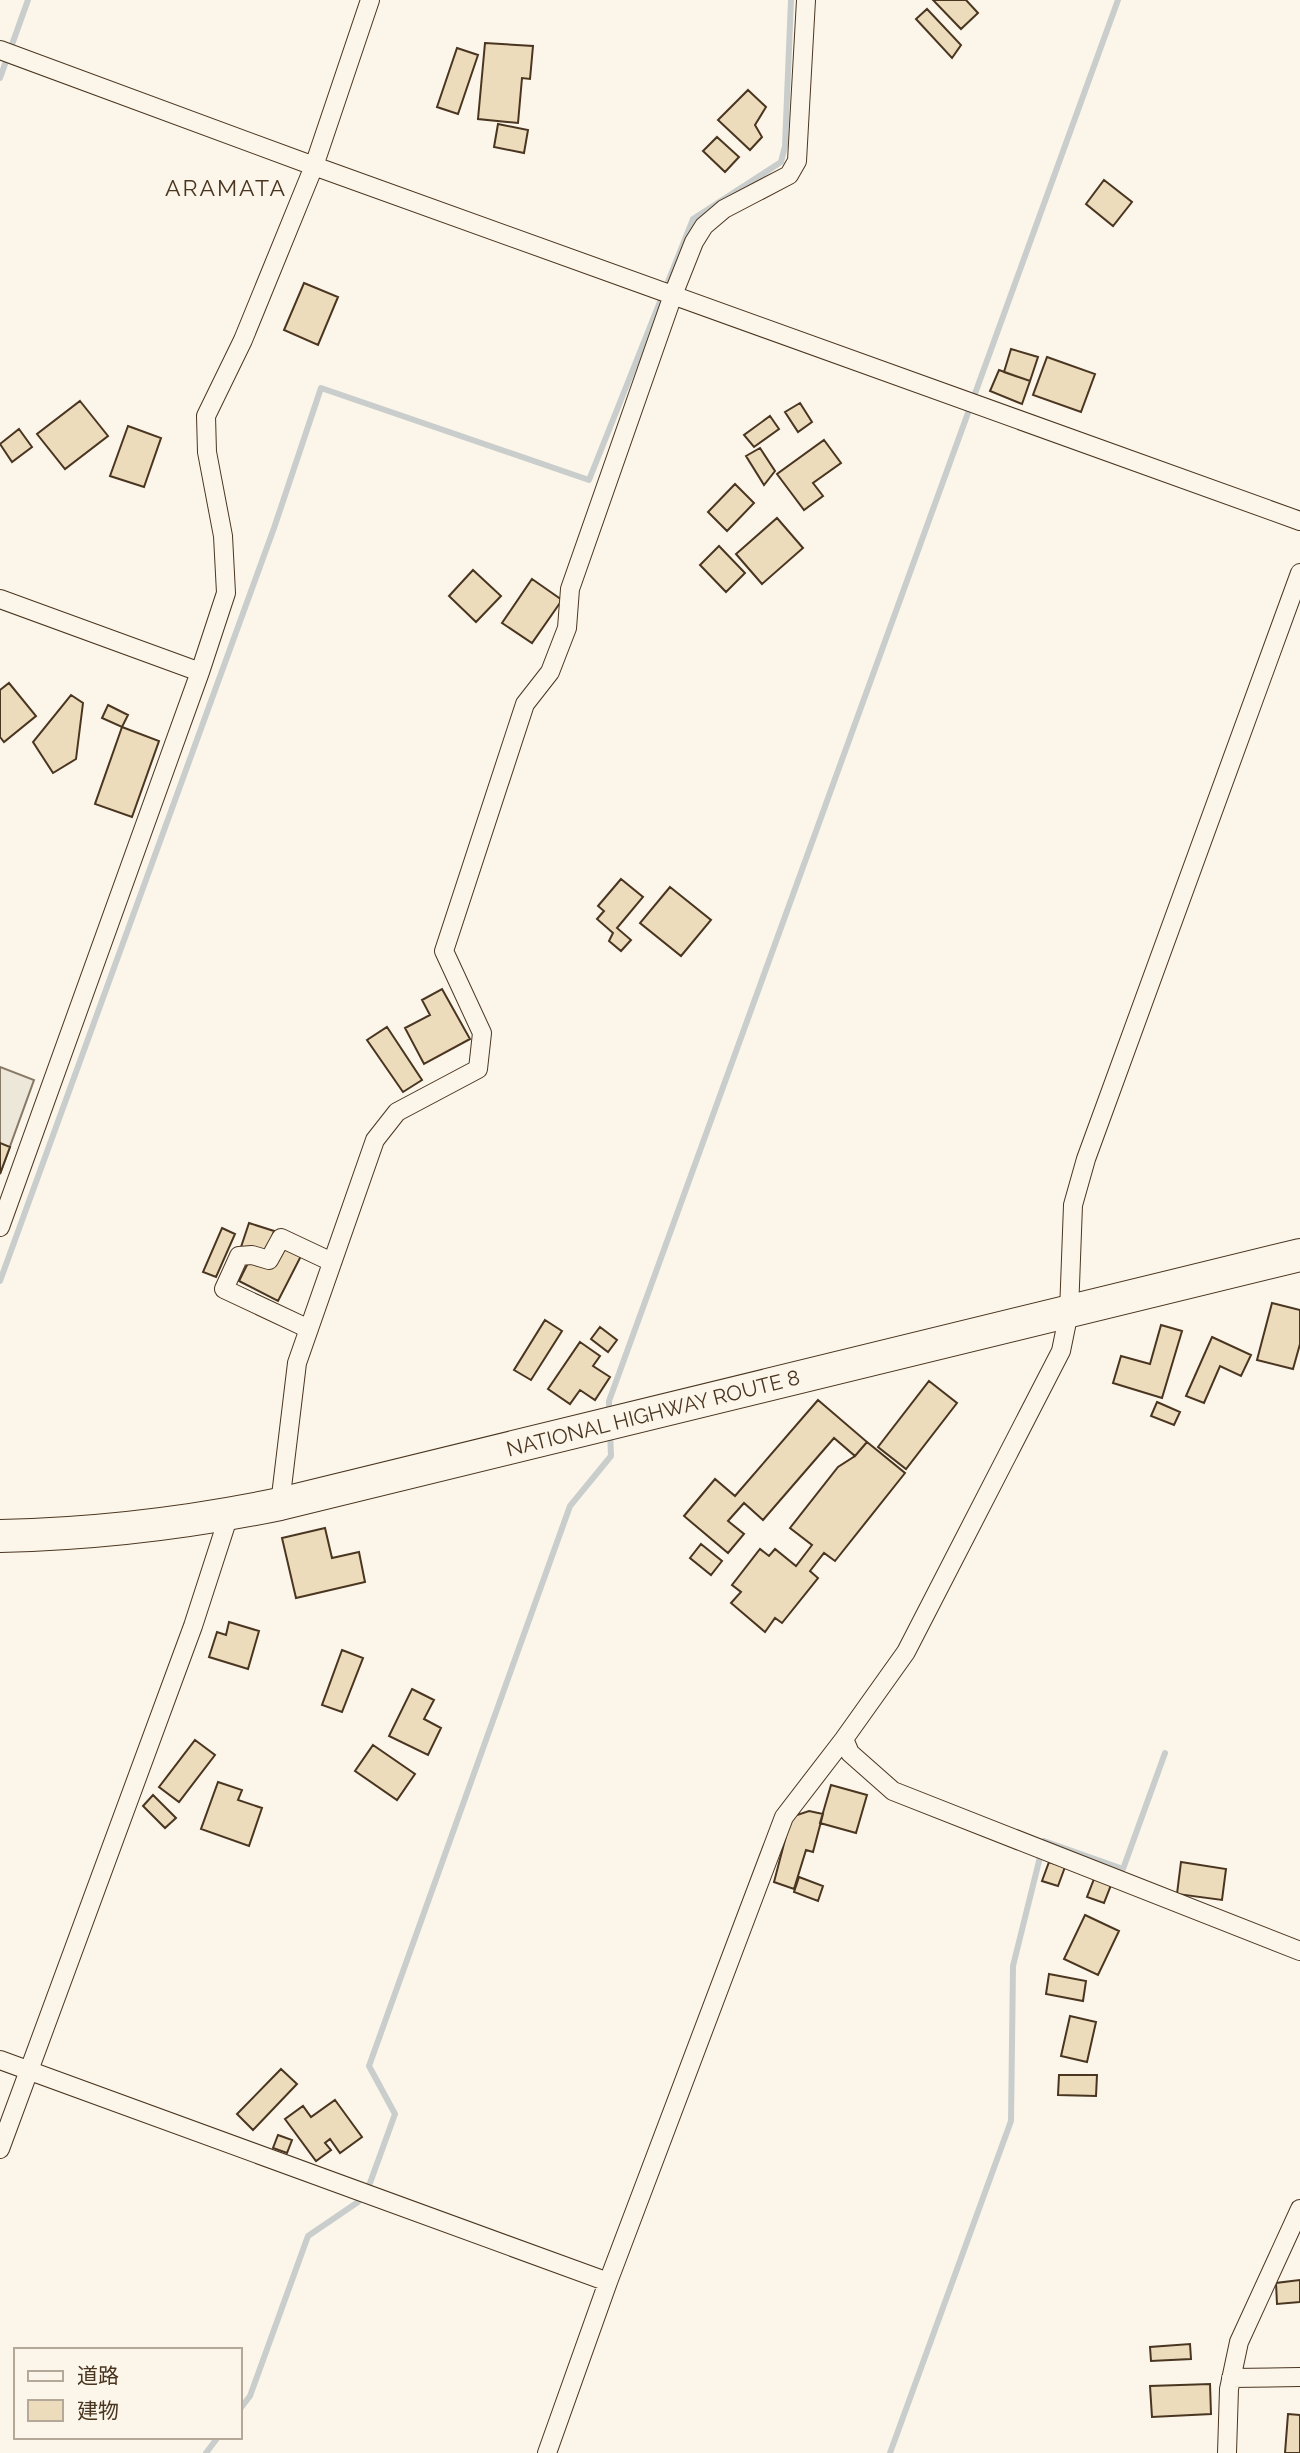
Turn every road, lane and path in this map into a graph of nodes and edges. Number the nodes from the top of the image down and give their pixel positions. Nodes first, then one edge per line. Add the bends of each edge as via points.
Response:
1 (370, 0) edge
2 (806, 0) edge
3 (0, 50) edge
4 (314, 166) junction
5 (673, 295) junction
6 (1300, 521) edge
7 (1300, 573) edge
8 (0, 598) edge
9 (1293, 610) edge
10 (200, 672) junction
11 (0, 1227) edge
12 (1300, 1255) edge
13 (332, 1262) junction
14 (1069, 1312) junction
15 (309, 1329) junction
16 (280, 1504) junction
17 (229, 1515) junction
18 (0, 1536) edge
19 (844, 1739) junction
20 (1300, 1951) edge
21 (0, 2060) edge
22 (29, 2071) junction
23 (0, 2149) edge
24 (1300, 2209) edge
25 (608, 2282) junction
26 (1300, 2377) edge
27 (1231, 2378) junction
28 (547, 2453) edge
29 (1227, 2453) edge

1 - 4 street
2 - 5 street via 797,161 789,176 724,209 704,226
3 - 4 street
4 - 5 street
4 - 10 street via 243,340 206,416 226,593
5 - 6 street
5 - 13 street via 570,589 567,628 550,672 525,704 444,951 482,1034 478,1069 397,1112 375,1140
7 - 9 street
8 - 10 street
9 - 14 street via 1086,1158 1073,1205
10 - 11 street
12 - 14 highway, NATIONAL HIGHWAY ROUTE 8
13 - 15 street
13 - 15 street via 281,1238 269,1260 239,1256 224,1289
14 - 16 highway, NATIONAL HIGHWAY ROUTE 8
14 - 19 street via 1061,1351 906,1652
15 - 16 street via 297,1363
16 - 17 highway, NATIONAL HIGHWAY ROUTE 8
17 - 18 highway, NATIONAL HIGHWAY ROUTE 8 via 122,1529
17 - 22 street via 193,1626
19 - 20 street via 850,1753 893,1791
19 - 25 street via 783,1817
21 - 22 street
22 - 23 street
22 - 25 street
24 - 27 street via 1239,2342
25 - 28 street
26 - 27 street
27 - 29 street

